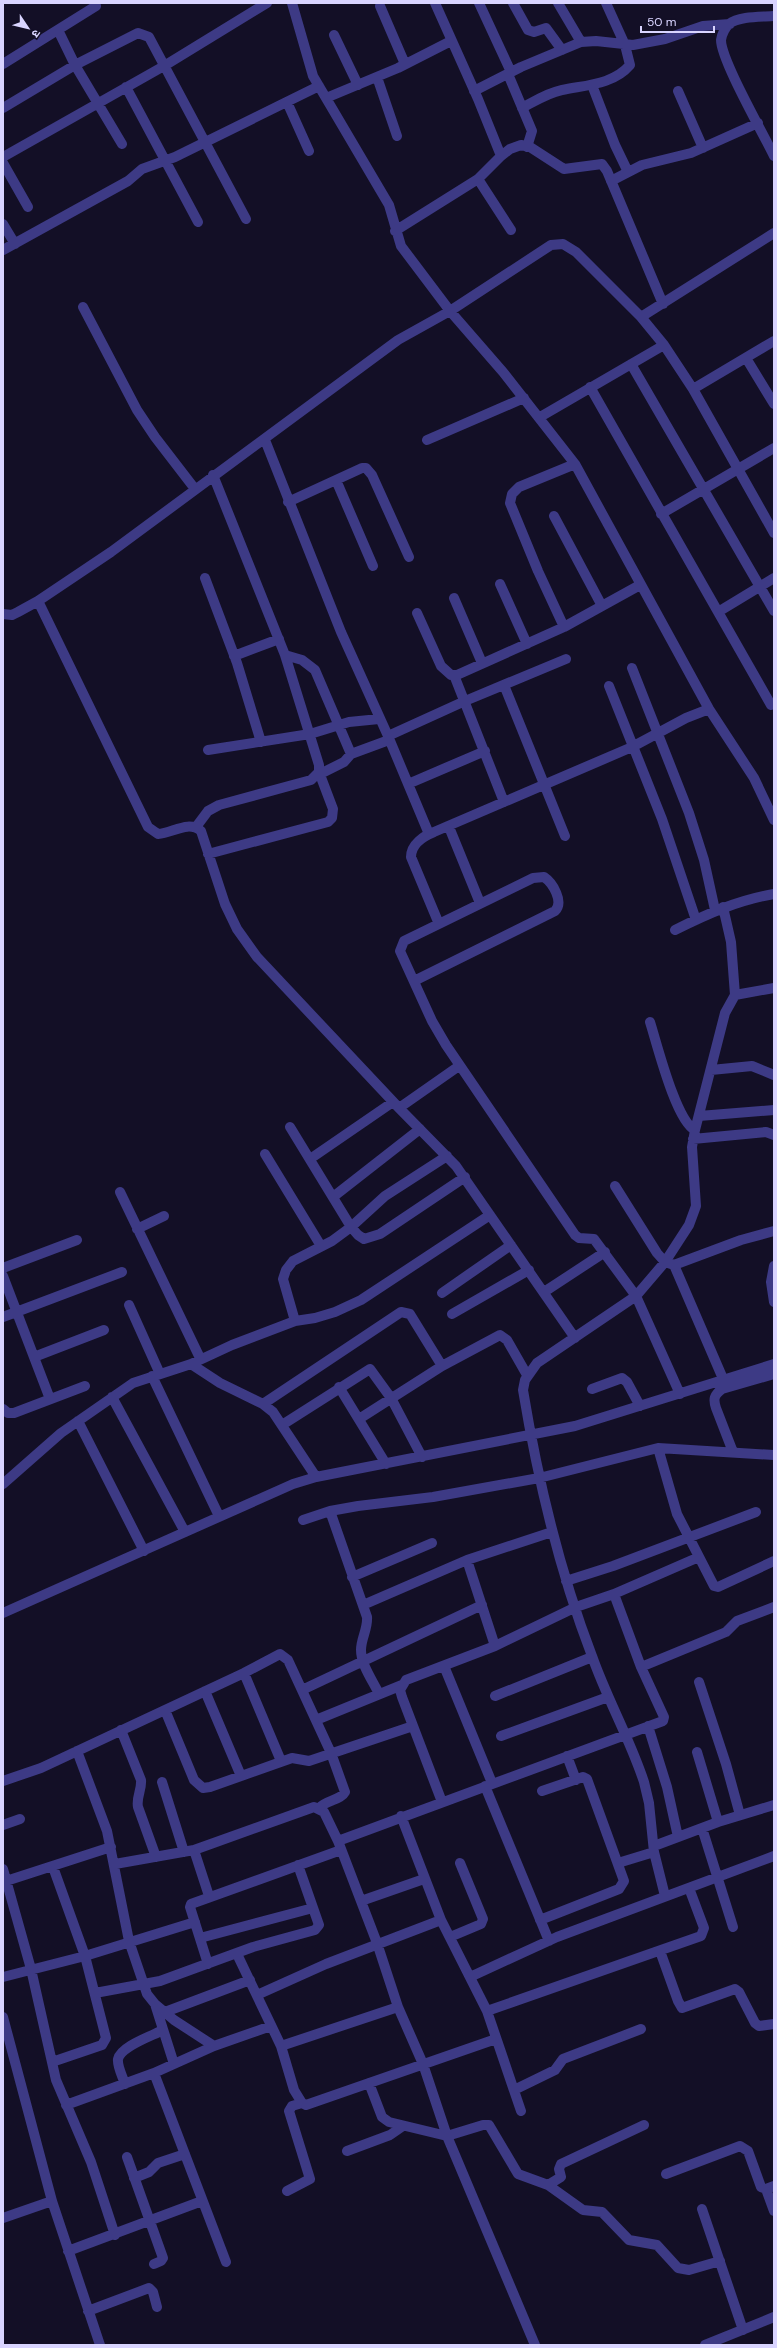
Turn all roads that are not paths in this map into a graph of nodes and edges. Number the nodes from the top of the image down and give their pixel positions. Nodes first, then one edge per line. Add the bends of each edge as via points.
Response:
1 (267, 3) edge
2 (292, 3) edge
3 (435, 3) edge
4 (479, 3) edge
5 (514, 3) edge
6 (558, 3) edge
7 (606, 3) edge
8 (96, 6) dead end
9 (380, 6) dead end
10 (774, 16) edge
11 (730, 24) junction
12 (58, 30) junction
13 (334, 35) dead end
14 (451, 41) junction
15 (581, 42) junction
16 (625, 45) junction
17 (562, 50) junction
18 (3, 64) edge
19 (406, 64) junction
20 (75, 65) junction
21 (164, 66) junction
22 (510, 73) junction
23 (376, 77) junction
24 (358, 85) junction
25 (592, 85) junction
26 (319, 86) junction
27 (126, 87) junction
28 (474, 91) junction
29 (678, 91) dead end
30 (326, 98) junction
31 (98, 102) junction
32 (286, 102) junction
33 (3, 108) edge
34 (522, 108) junction
35 (758, 123) junction
36 (397, 136) dead end
37 (206, 142) junction
38 (122, 144) dead end
39 (527, 147) junction
40 (703, 148) junction
41 (309, 151) dead end
42 (3, 156) edge
43 (501, 156) junction
44 (774, 156) edge
45 (166, 160) junction
46 (3, 163) edge
47 (628, 172) junction
48 (478, 179) junction
49 (611, 181) junction
50 (28, 207) dead end
51 (246, 219) dead end
52 (198, 222) dead end
53 (3, 224) edge
54 (511, 230) dead end
55 (395, 231) junction
56 (774, 233) edge
57 (15, 244) junction
58 (3, 250) edge
59 (663, 304) junction
60 (83, 308) dead end
61 (450, 311) junction
62 (641, 317) junction
63 (774, 341) edge
64 (664, 345) junction
65 (746, 358) junction
66 (631, 364) junction
67 (590, 387) junction
68 (693, 389) junction
69 (524, 398) junction
70 (774, 404) edge
71 (540, 417) junction
72 (265, 440) junction
73 (427, 440) dead end
74 (774, 448) edge
75 (575, 464) junction
76 (737, 469) junction
77 (213, 475) junction
78 (336, 480) junction
79 (195, 489) junction
80 (704, 489) junction
81 (288, 502) junction
82 (661, 514) junction
83 (554, 516) dead end
84 (774, 532) edge
85 (409, 557) dead end
86 (373, 566) dead end
87 (205, 578) dead end
88 (774, 578) edge
89 (500, 584) dead end
90 (640, 585) junction
91 (760, 587) junction
92 (454, 598) dead end
93 (38, 601) junction
94 (602, 606) junction
95 (774, 611) edge
96 (718, 612) junction
97 (417, 613) dead end
98 (4, 615) edge
99 (564, 627) junction
100 (279, 638) junction
101 (527, 644) junction
102 (285, 655) junction
103 (234, 656) junction
104 (566, 659) dead end
105 (482, 663) junction
106 (632, 668) dead end
107 (454, 675) junction
108 (504, 685) junction
109 (609, 686) dead end
110 (465, 701) junction
111 (771, 705) dead end
112 (709, 709) junction
113 (379, 719) junction
114 (337, 725) junction
115 (310, 734) junction
116 (659, 734) junction
117 (389, 738) junction
118 (261, 742) junction
119 (632, 747) junction
120 (208, 750) dead end
121 (485, 751) junction
122 (351, 754) junction
123 (319, 773) junction
124 (408, 784) junction
125 (544, 784) junction
126 (504, 802) junction
127 (774, 820) edge
128 (196, 827) junction
129 (449, 827) junction
130 (429, 834) junction
131 (565, 836) dead end
132 (208, 854) junction
133 (774, 894) edge
134 (480, 903) junction
135 (719, 909) junction
136 (696, 920) junction
137 (439, 924) junction
138 (675, 930) dead end
139 (414, 981) junction
140 (774, 988) edge
141 (735, 995) junction
142 (650, 1022) dead end
143 (459, 1066) junction
144 (711, 1070) junction
145 (774, 1075) edge
146 (396, 1105) junction
147 (774, 1110) edge
148 (699, 1116) junction
149 (290, 1127) dead end
150 (420, 1129) junction
151 (694, 1134) junction
152 (774, 1135) edge
153 (264, 1154) dead end
154 (447, 1156) junction
155 (310, 1159) junction
156 (465, 1177) junction
157 (615, 1186) dead end
158 (120, 1192) dead end
159 (333, 1197) junction
160 (490, 1215) junction
161 (164, 1216) dead end
162 (351, 1227) junction
163 (137, 1229) junction
164 (774, 1231) edge
165 (774, 1234) edge
166 (77, 1240) dead end
167 (511, 1245) junction
168 (321, 1246) junction
169 (605, 1252) junction
170 (670, 1263) junction
171 (774, 1266) edge
172 (3, 1268) edge
173 (528, 1270) junction
174 (122, 1272) dead end
175 (3, 1276) edge
176 (544, 1292) junction
177 (442, 1293) dead end
178 (636, 1296) junction
179 (774, 1302) edge
180 (129, 1305) dead end
181 (17, 1312) junction
182 (452, 1314) dead end
183 (3, 1317) edge
184 (295, 1321) junction
185 (104, 1330) dead end
186 (575, 1338) junction
187 (34, 1357) junction
188 (200, 1358) junction
189 (191, 1364) junction
190 (774, 1364) edge
191 (442, 1366) junction
192 (774, 1374) edge
193 (156, 1375) junction
194 (527, 1375) junction
195 (724, 1381) junction
196 (85, 1386) dead end
197 (339, 1387) junction
198 (592, 1389) dead end
199 (680, 1394) junction
200 (112, 1397) junction
201 (391, 1398) junction
202 (50, 1400) junction
203 (263, 1404) junction
204 (640, 1406) junction
205 (3, 1409) edge
206 (359, 1419) junction
207 (78, 1421) junction
208 (282, 1425) junction
209 (532, 1439) junction
210 (658, 1448) junction
211 (733, 1452) junction
212 (774, 1455) edge
213 (422, 1457) junction
214 (386, 1464) junction
215 (316, 1477) junction
216 (539, 1478) junction
217 (3, 1484) edge
218 (330, 1511) junction
219 (756, 1512) dead end
220 (219, 1516) junction
221 (303, 1520) dead end
222 (185, 1532) junction
223 (552, 1532) junction
224 (687, 1537) junction
225 (432, 1543) dead end
226 (144, 1550) junction
227 (699, 1558) junction
228 (467, 1560) junction
229 (774, 1561) edge
230 (352, 1577) junction
231 (566, 1581) junction
232 (614, 1594) junction
233 (363, 1605) junction
234 (482, 1605) junction
235 (576, 1607) junction
236 (774, 1607) edge
237 (3, 1613) edge
238 (495, 1646) junction
239 (592, 1657) junction
240 (363, 1661) junction
241 (444, 1666) junction
242 (641, 1667) junction
243 (244, 1673) junction
244 (699, 1682) dead end
245 (402, 1685) junction
246 (302, 1690) junction
247 (205, 1691) junction
248 (379, 1694) junction
249 (495, 1696) dead end
250 (608, 1697) junction
251 (165, 1710) junction
252 (316, 1720) junction
253 (413, 1726) junction
254 (648, 1726) junction
255 (121, 1730) junction
256 (625, 1735) junction
257 (501, 1736) dead end
258 (77, 1751) junction
259 (697, 1752) dead end
260 (331, 1753) junction
261 (568, 1756) junction
262 (281, 1761) junction
263 (241, 1776) junction
264 (576, 1780) junction
265 (3, 1781) edge
266 (162, 1782) dead end
267 (488, 1785) junction
268 (542, 1791) dead end
269 (442, 1802) junction
270 (774, 1805) edge
271 (319, 1808) junction
272 (401, 1816) junction
273 (740, 1816) junction
274 (20, 1819) dead end
275 (718, 1822) junction
276 (3, 1825) edge
277 (702, 1828) junction
278 (678, 1837) junction
279 (340, 1845) junction
280 (111, 1847) junction
281 (654, 1849) junction
282 (189, 1851) junction
283 (156, 1858) junction
284 (773, 1858) edge
285 (460, 1863) dead end
286 (618, 1863) junction
287 (115, 1864) junction
288 (298, 1865) junction
289 (53, 1867) junction
290 (3, 1869) edge
291 (718, 1876) junction
292 (424, 1879) junction
293 (5, 1882) edge
294 (689, 1888) junction
295 (208, 1896) junction
296 (666, 1896) junction
297 (361, 1901) junction
298 (313, 1908) junction
299 (441, 1920) junction
300 (540, 1920) junction
301 (195, 1922) junction
302 (733, 1927) dead end
303 (450, 1937) junction
304 (200, 1938) junction
305 (129, 1941) junction
306 (549, 1941) junction
307 (377, 1943) junction
308 (660, 1951) junction
309 (237, 1954) junction
310 (84, 1956) junction
311 (208, 1964) junction
312 (31, 1969) junction
313 (3, 1977) edge
314 (470, 1977) junction
315 (250, 1980) junction
316 (143, 1985) junction
317 (95, 1993) junction
318 (257, 1995) junction
319 (155, 2004) junction
320 (398, 2007) junction
321 (487, 2011) junction
322 (165, 2012) junction
323 (3, 2017) edge
324 (774, 2024) edge
325 (271, 2026) junction
326 (641, 2029) dead end
327 (163, 2030) junction
328 (496, 2039) junction
329 (214, 2046) junction
330 (281, 2046) junction
331 (52, 2062) junction
332 (174, 2064) junction
333 (423, 2064) junction
334 (154, 2073) junction
335 (369, 2083) junction
336 (125, 2084) junction
337 (514, 2090) junction
338 (302, 2103) junction
339 (66, 2105) junction
340 (521, 2111) dead end
341 (644, 2125) dead end
342 (403, 2126) junction
343 (447, 2136) junction
344 (347, 2152) dead end
345 (185, 2154) junction
346 (127, 2157) dead end
347 (666, 2174) dead end
348 (134, 2178) junction
349 (548, 2185) junction
350 (770, 2188) edge
351 (287, 2191) dead end
352 (52, 2201) junction
353 (202, 2201) junction
354 (702, 2209) dead end
355 (774, 2211) edge
356 (3, 2218) edge
357 (150, 2222) junction
358 (115, 2235) junction
359 (68, 2251) junction
360 (720, 2261) junction
361 (226, 2262) dead end
362 (154, 2264) dead end
363 (157, 2307) dead end
364 (88, 2311) junction
365 (774, 2317) edge
366 (743, 2330) junction
367 (100, 2345) edge
368 (536, 2345) edge
369 (706, 2345) edge

1 - 21 street
2 - 26 street via 308,62
3 - 14 street
4 - 22 street
5 - 17 street via 528,30 534,32 546,28
6 - 15 street
7 - 16 street
8 - 12 street
9 - 19 street
10 - 11 street via 736,20
11 - 16 street via 710,25 665,39
11 - 35 street via 724,30 721,39 723,50
12 - 18 street
12 - 20 street
13 - 24 street
14 - 19 street
14 - 28 street
15 - 16 street via 596,41
15 - 17 street
16 - 25 street via 630,65 620,75
17 - 22 street
19 - 23 street
20 - 21 street via 138,33 148,37
20 - 31 street
20 - 33 street
21 - 27 street
21 - 37 street
22 - 28 street
22 - 34 street
23 - 24 street
23 - 36 street
24 - 30 street
25 - 34 street via 548,94
25 - 47 street
26 - 30 street
26 - 32 street
27 - 31 street
27 - 45 street
28 - 43 street
29 - 40 street
30 - 55 street via 389,205
31 - 38 street
31 - 42 street
32 - 37 street
32 - 41 street
34 - 39 street via 532,135
35 - 40 street
35 - 44 street
37 - 45 street
37 - 51 street
39 - 43 street via 521,145
39 - 49 street via 564,169 602,164
40 - 47 street via 680,157 642,165
43 - 48 street
45 - 52 street
45 - 57 street via 142,169 128,181
46 - 50 street
47 - 49 street
48 - 54 street
48 - 55 street
49 - 59 street
53 - 57 street
55 - 61 street via 401,246
56 - 59 street
57 - 58 street
59 - 62 street
60 - 79 street via 137,410
61 - 62 street via 537,252 551,245 563,244 576,252
61 - 69 street
61 - 72 street via 398,340
62 - 64 street
63 - 65 street
64 - 66 street
64 - 68 street
65 - 68 street
65 - 70 street
66 - 67 street
66 - 80 street
67 - 71 street
67 - 82 street
68 - 76 street
69 - 71 street
69 - 73 street
71 - 75 street
72 - 77 street
72 - 81 street
74 - 76 street
75 - 90 street
75 - 99 street via 519,487 512,494 510,503
76 - 80 street
76 - 84 street
77 - 79 street
77 - 100 street
78 - 81 street
78 - 85 street via 362,468 370,470
78 - 86 street
79 - 93 street via 111,552
80 - 82 street
80 - 91 street
81 - 113 street
82 - 96 street
83 - 94 street
87 - 103 street
88 - 91 street
89 - 101 street
90 - 94 street
90 - 112 street
91 - 95 street
91 - 96 street
92 - 105 street
93 - 98 street via 12,615
93 - 128 street via 148,827 158,834 165,834 190,825
94 - 99 street
96 - 111 street
97 - 107 street via 441,666 445,672
99 - 101 street
100 - 102 street
100 - 103 street
101 - 105 street
102 - 114 street via 302,660 315,670
102 - 115 street
103 - 118 street
104 - 108 street
105 - 107 street
106 - 116 street
107 - 110 street
108 - 110 street
108 - 125 street
109 - 119 street
110 - 117 street
110 - 121 street
112 - 116 street via 686,718
112 - 127 street via 754,778
113 - 114 street
113 - 117 street
114 - 115 street
114 - 122 street
115 - 118 street
115 - 123 street
116 - 119 street
116 - 135 street via 697,836
117 - 122 street
117 - 124 street
118 - 120 street
119 - 125 street
119 - 136 street via 662,819
121 - 124 street
121 - 126 street
122 - 123 street via 344,762
123 - 128 street via 312,780 219,805 208,811
123 - 132 street via 332,810 332,818 328,822
124 - 130 street
125 - 126 street
125 - 131 street
126 - 129 street
128 - 132 street via 204,838
129 - 130 street
129 - 134 street
130 - 137 street via 414,847 411,857
132 - 146 street via 225,904 237,929 257,957
133 - 135 street
134 - 137 street
134 - 139 street via 544,877 550,883 560,904 555,910
135 - 136 street
135 - 141 street via 731,942
136 - 138 street
137 - 139 street via 404,941 400,946
139 - 143 street via 432,1021
140 - 141 street
141 - 144 street via 725,1013
142 - 151 street via 679,1110
143 - 146 street
143 - 169 street via 575,1235 579,1238 594,1239
144 - 145 street via 752,1066
144 - 148 street
146 - 150 street
146 - 155 street
147 - 148 street
148 - 151 street
149 - 155 street
150 - 154 street
150 - 159 street
151 - 152 street via 766,1132
151 - 170 street via 696,1206
153 - 168 street
154 - 156 street
154 - 162 street via 385,1196
155 - 159 street
156 - 160 street
156 - 162 street via 380,1234 364,1239
157 - 170 street via 657,1253
158 - 163 street
159 - 162 street
160 - 167 street
160 - 184 street via 362,1300 335,1312
161 - 163 street
162 - 168 street
163 - 188 street
164 - 165 street
164 - 170 street
166 - 172 street
167 - 173 street
167 - 177 street
168 - 184 street via 293,1261 286,1270 284,1279
169 - 176 street
169 - 178 street
170 - 178 street
170 - 195 street
171 - 179 street via 771,1282
173 - 176 street
173 - 182 street
174 - 181 street
175 - 181 street
176 - 186 street
178 - 186 street
178 - 199 street
180 - 193 street
181 - 183 street
181 - 187 street
184 - 188 street
185 - 187 street
186 - 194 street via 537,1363
187 - 202 street
188 - 189 street
189 - 193 street
189 - 203 street via 220,1383
190 - 195 street
191 - 194 street via 500,1335 507,1340
191 - 201 street
191 - 203 street via 410,1314 401,1312
192 - 211 street via 716,1394 713,1401
193 - 200 street via 134,1383
193 - 220 street
194 - 209 street via 524,1390
195 - 199 street
196 - 202 street
197 - 201 street via 370,1369
197 - 206 street
197 - 208 street
198 - 204 street via 622,1378 627,1382
199 - 204 street
200 - 207 street
200 - 222 street
201 - 206 street
201 - 213 street
202 - 205 street via 14,1413 8,1413
203 - 208 street
204 - 209 street
206 - 214 street
207 - 217 street
207 - 226 street
208 - 215 street
209 - 213 street
209 - 216 street
210 - 211 street
210 - 216 street
210 - 224 street via 677,1514
211 - 212 street
213 - 214 street
214 - 215 street
215 - 220 street
216 - 218 street via 433,1497
216 - 223 street
218 - 221 street
218 - 230 street
219 - 224 street
220 - 222 street
222 - 226 street
223 - 228 street
223 - 231 street
224 - 227 street
224 - 231 street
225 - 230 street
226 - 237 street
227 - 229 street via 711,1582 718,1587
227 - 232 street
228 - 233 street
228 - 234 street
230 - 233 street
231 - 235 street
232 - 235 street
232 - 242 street
233 - 240 street via 368,1628 361,1651
234 - 238 street
234 - 240 street
235 - 238 street
235 - 239 street
236 - 242 street via 737,1621 726,1632
238 - 241 street
239 - 249 street
239 - 250 street
240 - 246 street
240 - 248 street
241 - 245 street via 406,1680
241 - 267 street
242 - 254 street via 664,1719
243 - 246 street via 280,1654 288,1660
243 - 247 street
243 - 262 street
244 - 273 street
245 - 248 street
245 - 253 street via 400,1690
246 - 252 street
247 - 251 street
247 - 263 street
248 - 252 street
250 - 256 street
250 - 257 street
251 - 255 street
251 - 263 street via 198,1785 210,1787
252 - 260 street
253 - 260 street
253 - 269 street
254 - 256 street
254 - 278 street via 667,1787
255 - 258 street
255 - 283 street via 141,1780 138,1807
256 - 261 street
256 - 281 street via 644,1782
258 - 265 street via 41,1768
258 - 280 street
259 - 275 street
260 - 262 street via 309,1761 292,1758
260 - 271 street via 345,1792
261 - 264 street
261 - 267 street
262 - 263 street
264 - 268 street
264 - 286 street via 583,1777 589,1782
266 - 282 street
267 - 269 street
267 - 300 street
269 - 272 street
270 - 273 street
271 - 279 street via 324,1812
271 - 282 street via 305,1809
272 - 279 street
272 - 292 street
273 - 275 street
274 - 276 street
275 - 277 street
277 - 278 street
277 - 291 street
278 - 281 street
279 - 288 street
279 - 297 street
280 - 287 street
280 - 289 street
281 - 286 street
281 - 296 street
282 - 283 street
282 - 295 street
283 - 287 street
284 - 291 street
285 - 303 street via 483,1919 480,1924
286 - 300 street via 624,1881 619,1889
287 - 305 street
288 - 295 street
288 - 298 street
289 - 293 street
289 - 310 street
290 - 293 street
291 - 294 street
291 - 302 street
292 - 297 street
292 - 299 street
293 - 312 street
294 - 296 street
294 - 308 street via 704,1932 690,1941
295 - 301 street via 191,1904
296 - 306 street
297 - 307 street
298 - 304 street
298 - 309 street via 319,1925 316,1930 253,1947
299 - 303 street
299 - 307 street
300 - 306 street
301 - 304 street
301 - 305 street
303 - 314 street
304 - 311 street
305 - 310 street
305 - 316 street
306 - 314 street
307 - 318 street
307 - 320 street
308 - 321 street
308 - 324 street via 682,2008 735,1989 755,2023 759,2026
309 - 311 street
309 - 315 street
310 - 312 street
310 - 317 street
311 - 316 street
312 - 313 street
312 - 331 street
314 - 321 street
315 - 318 street
315 - 322 street
316 - 317 street
316 - 319 street
317 - 331 street via 106,2038 104,2043
318 - 325 street
319 - 322 street
319 - 327 street
320 - 330 street
320 - 333 street
321 - 328 street
322 - 329 street
323 - 352 street
325 - 329 street
325 - 330 street
326 - 337 street via 563,2059 555,2070
327 - 332 street
327 - 336 street via 125,2049 121,2054 118,2060
328 - 333 street
328 - 337 street
329 - 332 street
330 - 338 street via 289,2078
331 - 339 street
332 - 334 street
333 - 335 street
333 - 343 street
334 - 336 street
334 - 345 street
335 - 338 street via 311,2104
335 - 342 street via 382,2117
336 - 339 street
337 - 340 street
338 - 351 street via 292,2106 289,2111 310,2179
339 - 358 street via 91,2162
341 - 349 street via 565,2161 559,2166 559,2180
342 - 343 street
342 - 344 street via 390,2135
343 - 349 street via 489,2125 518,2174
343 - 368 street
345 - 348 street via 158,2163 149,2172
345 - 353 street
346 - 348 street
347 - 350 street via 740,2146 748,2151 759,2183
348 - 357 street
349 - 360 street via 583,2210 602,2212 629,2240 657,2245 678,2268 689,2270
350 - 355 street
352 - 356 street
352 - 359 street
353 - 357 street
353 - 361 street
354 - 360 street
357 - 358 street
357 - 362 street via 163,2258
358 - 359 street
359 - 364 street
360 - 366 street
363 - 364 street via 153,2292 148,2288
364 - 367 street
365 - 366 street
366 - 369 street

